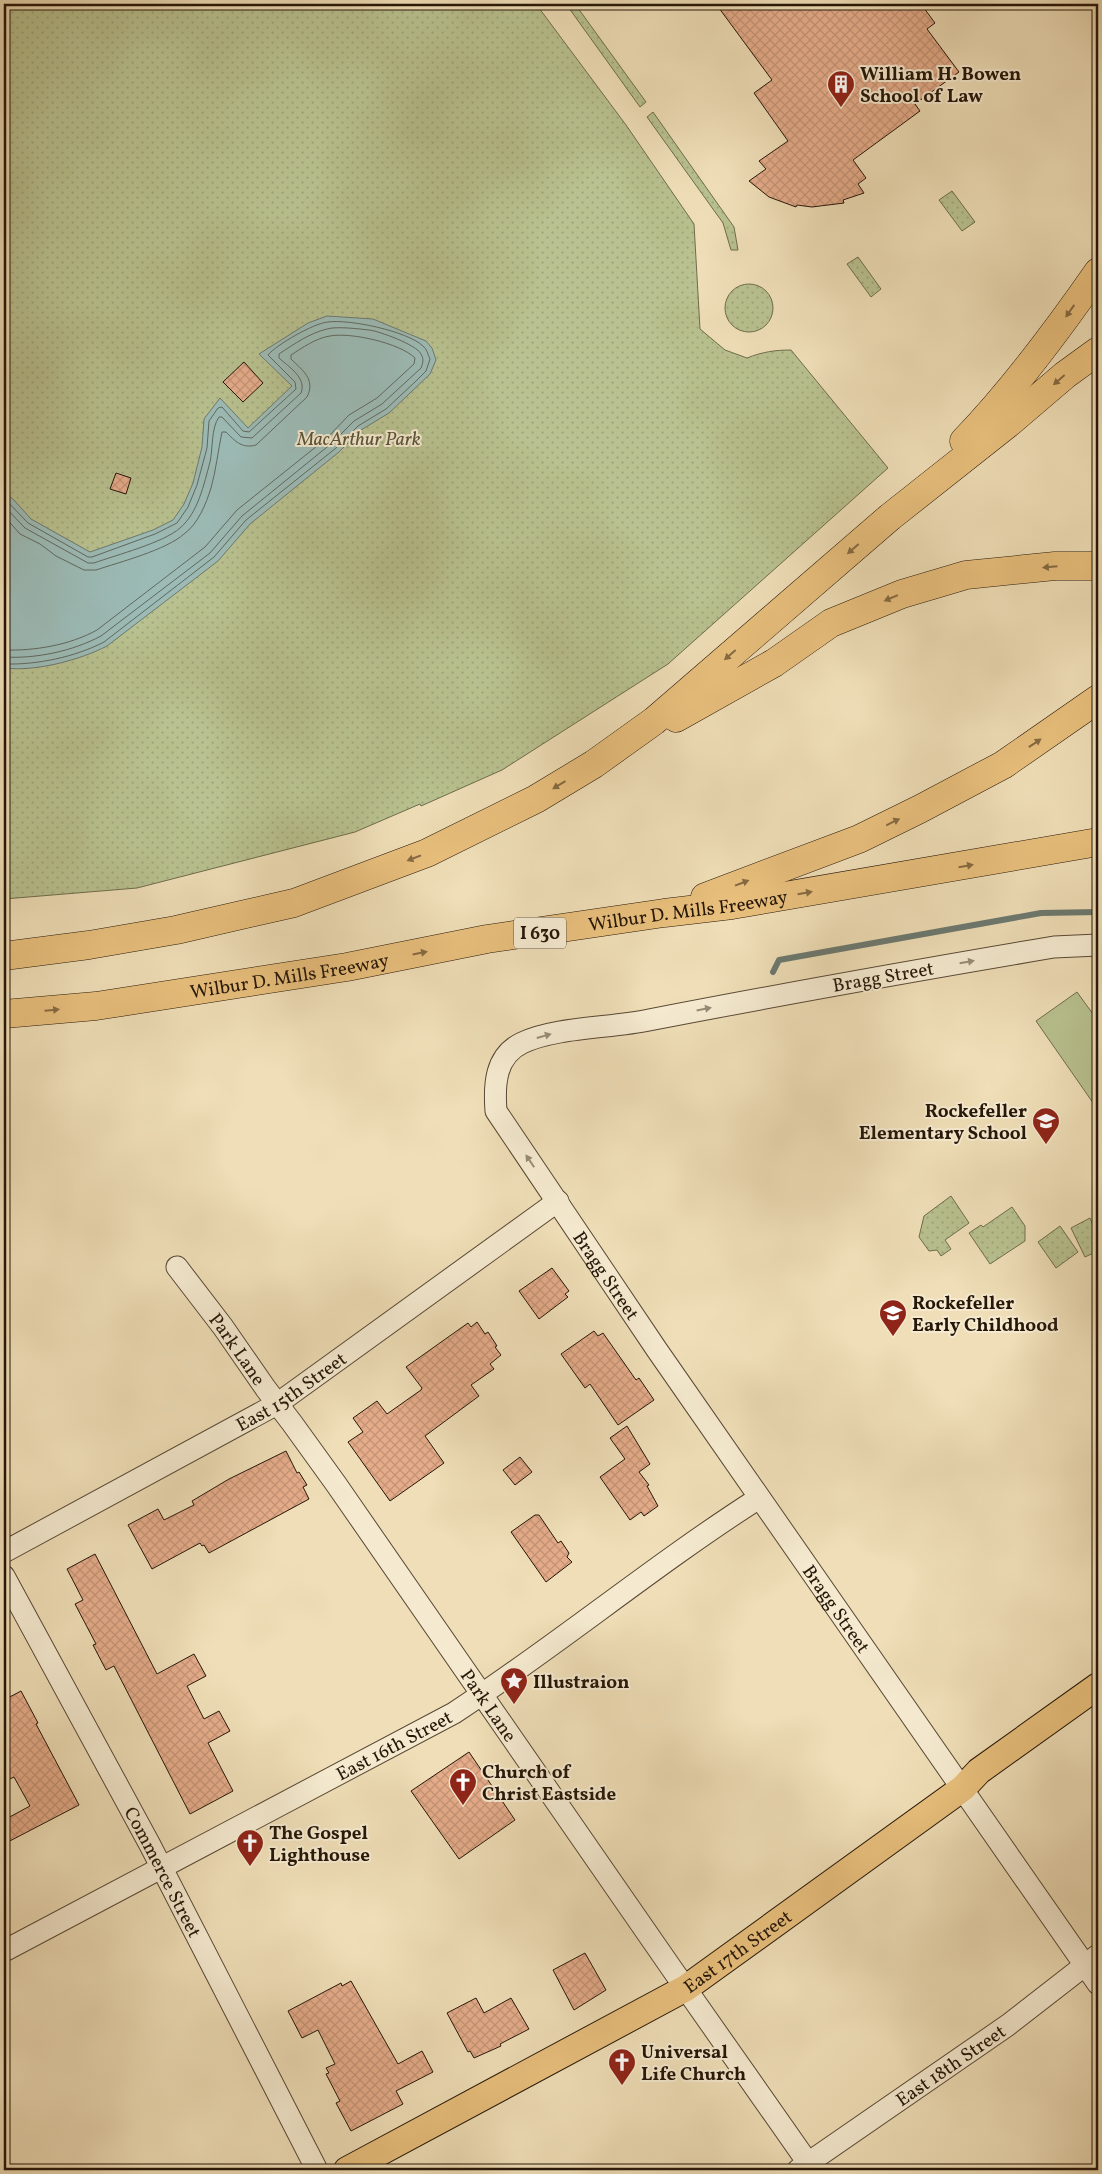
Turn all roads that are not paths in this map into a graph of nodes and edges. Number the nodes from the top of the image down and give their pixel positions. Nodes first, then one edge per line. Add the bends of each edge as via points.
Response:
1 (1098, 272) edge
2 (1098, 351) edge
3 (890, 517) junction
4 (1098, 566) edge
5 (1098, 698) edge
6 (594, 764) junction
7 (1091, 845) edge
8 (664, 913) junction
9 (1098, 945) edge
10 (4, 956) edge
11 (4, 1014) edge
12 (558, 1201) junction
13 (178, 1268) dead end
14 (277, 1404) junction
15 (759, 1498) junction
16 (4, 1552) edge
17 (4, 1576) edge
18 (1098, 1686) edge
19 (483, 1694) junction
20 (963, 1788) junction
21 (161, 1867) junction
22 (4, 1951) edge
23 (1091, 1960) edge
24 (1098, 1984) edge
25 (686, 1988) junction
26 (806, 2168) edge
27 (317, 2170) edge
28 (346, 2170) edge

1 -> 3 highway via 993,411
2 -> 3 highway
3 -> 6 highway via 654,721
4 -> 6 highway via 1055,566 966,575 902,594 831,623 774,663
8 -> 5 highway via 859,839 920,809 1002,765
6 -> 10 highway via 500,818 427,853 294,903 176,930
8 -> 7 highway, Wilbur D. Mills Freeway / I 630 via 732,905
11 -> 8 highway, Wilbur D. Mills Freeway / I 630 via 96,1006
12 -> 9 street, Bragg Street via 496,1111 497,1071 506,1054 522,1043 551,1034 646,1021 769,996 1054,947
12 - 14 street, East 15th Street
12 - 15 street, Bragg Street
13 - 14 street, Park Lane
14 - 16 street, East 15th Street
14 - 19 street, Park Lane
15 - 19 street, East 16th Street
15 - 20 street, Bragg Street
17 - 21 street, Commerce Street
18 - 20 main road, East 17th Street via 979,1771
19 - 21 street, East 16th Street via 454,1714
19 - 25 street, Park Lane
20 - 23 street, Bragg Street
20 - 25 main road, East 17th Street
21 - 22 street, East 16th Street
21 - 27 street, Commerce Street
23 - 24 street, Bragg Street
23 - 26 street, East 18th Street via 1000,2031
25 - 26 street, Park Lane
25 - 28 main road, East 17th Street

